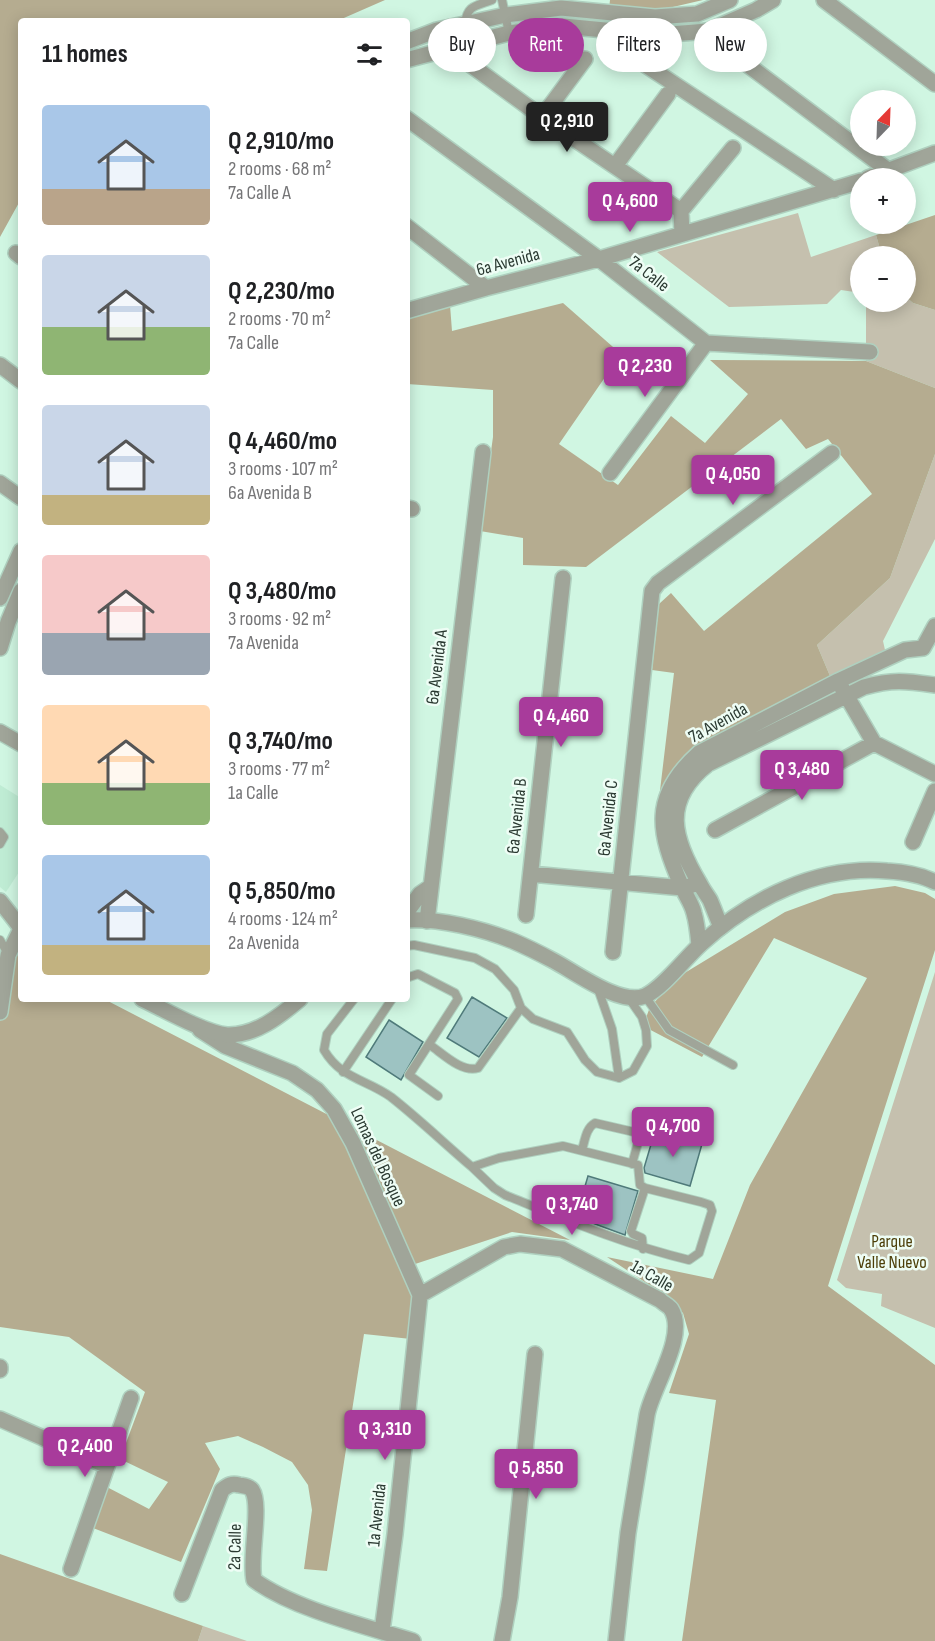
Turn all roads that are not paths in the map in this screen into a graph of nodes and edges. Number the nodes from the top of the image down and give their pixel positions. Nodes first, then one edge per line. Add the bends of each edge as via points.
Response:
1 (492, 0) edge
2 (502, 0) edge
3 (730, 0) edge
4 (773, 0) edge
5 (824, 0) edge
6 (506, 15) junction
7 (466, 18) edge
8 (492, 18) edge
9 (738, 18) edge
10 (508, 27) edge
11 (584, 28) edge
12 (694, 32) edge
13 (428, 33) edge
14 (410, 40) edge
15 (428, 54) edge
16 (410, 59) edge
17 (585, 59) dead end
18 (480, 72) edge
19 (656, 72) edge
20 (757, 72) edge
21 (935, 84) edge
22 (668, 94) dead end
23 (542, 117) junction
24 (410, 121) edge
25 (733, 148) dead end
26 (935, 153) edge
27 (615, 166) junction
28 (885, 168) edge
29 (897, 168) edge
30 (850, 185) edge
31 (834, 190) junction
32 (681, 211) junction
33 (410, 229) edge
34 (682, 234) junction
35 (599, 259) junction
36 (486, 288) junction
37 (410, 310) edge
38 (706, 343) junction
39 (870, 352) dead end
40 (0, 365) edge
41 (18, 379) edge
42 (483, 452) dead end
43 (832, 453) dead end
44 (610, 473) dead end
45 (0, 483) edge
46 (18, 496) edge
47 (18, 558) edge
48 (563, 578) dead end
49 (0, 598) edge
50 (18, 598) edge
51 (935, 626) edge
52 (0, 648) edge
53 (929, 651) edge
54 (838, 681) junction
55 (935, 685) edge
56 (846, 696) junction
57 (0, 732) edge
58 (754, 733) junction
59 (18, 742) edge
60 (874, 742) junction
61 (935, 774) edge
62 (935, 791) edge
63 (715, 830) dead end
64 (0, 832) edge
65 (913, 842) dead end
66 (0, 844) edge
67 (531, 874) junction
68 (935, 882) edge
69 (621, 883) junction
70 (699, 883) junction
71 (430, 887) junction
72 (683, 888) junction
73 (0, 901) edge
74 (410, 908) edge
75 (526, 915) dead end
76 (0, 917) edge
77 (410, 920) edge
78 (427, 921) junction
79 (18, 924) edge
80 (18, 926) edge
81 (721, 927) junction
82 (18, 934) edge
83 (0, 940) edge
84 (699, 945) junction
85 (410, 946) edge
86 (613, 952) dead end
87 (8, 955) junction
88 (410, 977) edge
89 (597, 986) junction
90 (645, 996) junction
91 (627, 997) junction
92 (148, 1002) edge
93 (296, 1002) edge
94 (352, 1002) edge
95 (390, 1002) edge
96 (521, 1008) junction
97 (0, 1012) edge
98 (173, 1014) junction
99 (430, 1045) junction
100 (733, 1065) dead end
101 (343, 1072) junction
102 (620, 1078) junction
103 (438, 1096) dead end
104 (582, 1150) junction
105 (632, 1164) junction
106 (472, 1167) junction
107 (645, 1188) junction
108 (643, 1249) junction
109 (420, 1295) junction
110 (535, 1354) dead end
111 (131, 1398) dead end
112 (0, 1419) edge
113 (107, 1466) junction
114 (71, 1569) dead end
115 (182, 1594) dead end
116 (382, 1631) junction
117 (413, 1641) edge
118 (502, 1641) edge
119 (616, 1641) edge

1 - 7 lane via 469,9
2 - 6 lane
3 - 6 street via 697,14 655,16 561,8
4 - 9 street
5 - 21 street
6 - 8 street
6 - 10 lane
11 - 12 street via 657,34
13 - 14 street
15 - 16 street
17 - 23 street
18 - 23 street
19 - 31 street
20 - 28 street
22 - 27 street
23 - 27 street
24 - 35 street, 7a Calle
25 - 32 street
26 - 29 street
27 - 32 street
30 - 31 street, 6a Avenida
31 - 34 street, 6a Avenida
32 - 34 street
33 - 36 street
34 - 35 street, 6a Avenida
35 - 36 street, 6a Avenida
35 - 38 street, 7a Calle
36 - 37 street, 6a Avenida
38 - 39 street
38 - 44 street
40 - 41 street
42 - 71 street, 6a Avenida A
43 - 69 street, 6a Avenida C via 652,591
45 - 46 street
47 - 49 street
48 - 67 street, 6a Avenida B
50 - 52 street
51 - 53 street, 7a Avenida
53 - 54 street, 7a Avenida via 905,650
54 - 56 street
54 - 58 street, 7a Avenida
55 - 56 street, 7a Avenida via 884,681
56 - 58 street, 7a Avenida
56 - 60 street
57 - 59 street
58 - 70 street, 7a Avenida via 691,777 681,797 676,829
58 - 72 street, 7a Avenida via 699,753 669,790 663,830
60 - 61 street
60 - 63 street
62 - 65 street
64 - 66 lane via 4,837
67 - 69 street
67 - 75 street, 6a Avenida B
68 - 81 street via 904,872 834,872 780,890
69 - 72 street
69 - 86 street, 6a Avenida C
70 - 72 street
70 - 81 street, 7a Avenida
71 - 74 street
71 - 78 street, 6a Avenida A
72 - 84 street, 7a Avenida via 694,910
73 - 79 street
76 - 80 street
77 - 78 street
78 - 89 street via 512,941
81 - 84 street
82 - 87 street
83 - 87 lane
84 - 90 street
85 - 96 lane via 475,958 495,969 514,990
87 - 97 street
88 - 99 lane via 418,974 455,993 458,999
89 - 91 street
89 - 102 lane via 612,1029
90 - 91 street
90 - 100 lane via 669,1029
91 - 102 lane via 642,1017 647,1046 633,1071
92 - 98 street
93 - 98 street via 266,1025 229,1035
94 - 101 lane via 327,1034 324,1050
95 - 101 lane
96 - 99 lane via 478,1068 465,1068
96 - 102 lane via 533,1019 567,1032 597,1072
98 - 109 street, Lomas del Bosque via 225,1046 292,1073 317,1090 334,1109
99 - 103 lane via 409,1075
101 - 106 lane via 388,1096
104 - 105 lane
104 - 105 lane via 587,1131 595,1123 634,1132 639,1139
104 - 106 lane via 563,1146
105 - 107 lane via 638,1165 639,1182
106 - 108 lane via 505,1195
107 - 108 lane via 631,1231 642,1238
107 - 108 lane via 710,1205 712,1211 699,1253 693,1258
109 - 116 street, 1a Avenida
109 - 119 street, 1a Calle via 504,1248 520,1244 562,1249 671,1309 674,1342 647,1415
110 - 118 street
111 - 113 street
112 - 113 street
113 - 114 street
115 - 116 street, 2a Calle via 222,1490 227,1485 248,1486 256,1503 251,1568 254,1580 312,1609
116 - 117 street, 2a Calle

